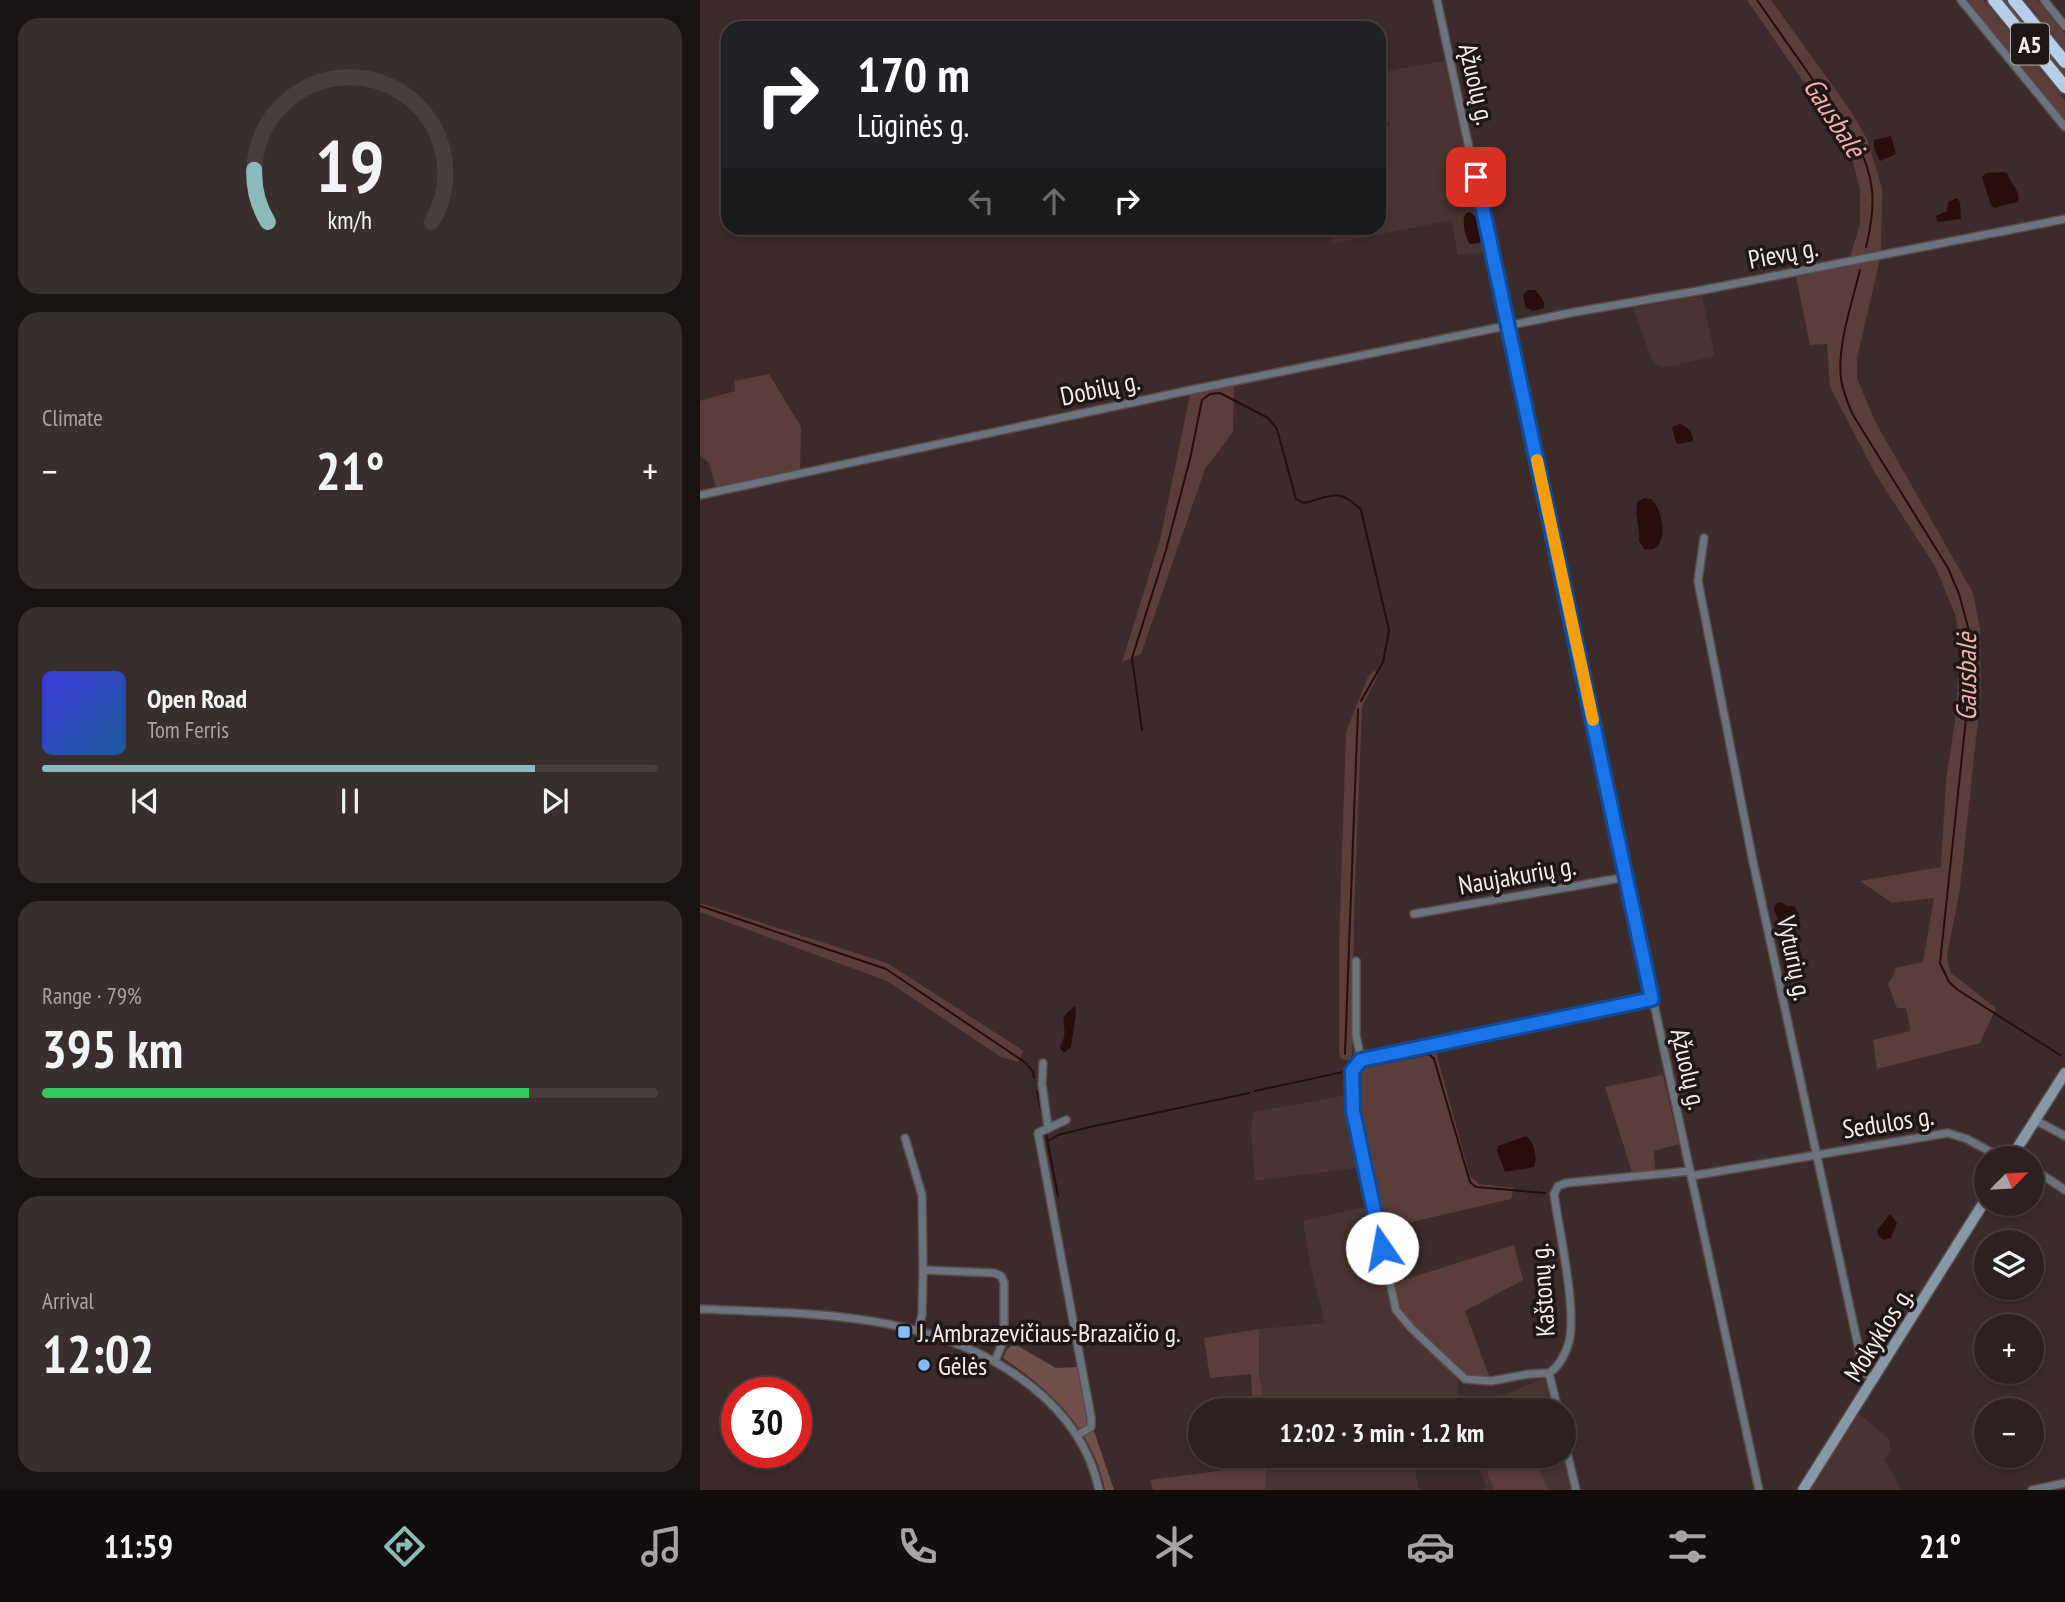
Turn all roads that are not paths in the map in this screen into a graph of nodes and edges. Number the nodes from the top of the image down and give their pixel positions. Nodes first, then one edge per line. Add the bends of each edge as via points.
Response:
1 (1437, 0) edge
2 (1961, 0) edge
3 (1994, 0) edge
4 (2014, 0) edge
5 (2044, 0) edge
6 (2065, 26) edge
7 (2065, 62) edge
8 (2065, 87) edge
9 (2065, 127) edge
10 (2065, 219) edge
11 (1509, 327) junction
12 (700, 495) edge
13 (1704, 538) dead end
14 (1627, 877) junction
15 (1414, 914) dead end
16 (1356, 961) dead end
17 (1652, 999) junction
18 (1361, 1060) junction
19 (1043, 1063) dead end
20 (2065, 1073) edge
21 (1066, 1120) dead end
22 (2035, 1120) junction
23 (1048, 1127) junction
24 (2065, 1136) edge
25 (905, 1138) dead end
26 (1980, 1146) edge
27 (2021, 1146) edge
28 (1816, 1154) junction
29 (1691, 1173) junction
30 (2044, 1176) edge
31 (2065, 1190) edge
32 (1975, 1216) edge
33 (923, 1270) junction
34 (700, 1309) edge
35 (918, 1330) junction
36 (995, 1361) junction
37 (1549, 1373) junction
38 (1874, 1380) junction
39 (1555, 1398) edge
40 (1077, 1435) junction
41 (1571, 1468) edge
42 (2065, 1483) edge
43 (1099, 1490) edge
44 (1576, 1490) edge
45 (1759, 1490) edge
46 (1803, 1490) edge
47 (2032, 1490) edge

1 - 11 street, Ąžuolų g.
2 - 9 street
3 - 8 highway, A5
4 - 7 highway, A5
5 - 6 street
10 - 11 street, Pievų g.
11 - 12 street, Dobilų g.
11 - 14 street, Ąžuolų g.
13 - 28 street, Vyturių g. via 1698,581
14 - 15 street, Naujakurių g.
14 - 17 street, Ąžuolų g.
16 - 18 street via 1356,1035
17 - 18 street
17 - 29 street, Ąžuolų g.
18 - 37 street, Kaštonų g. via 1352,1071 1353,1111 1396,1310 1465,1379 1491,1381
19 - 23 street
20 - 22 main road
21 - 23 street
22 - 24 street
22 - 27 main road
23 - 40 street via 1038,1133 1091,1417 1091,1427
25 - 33 street via 922,1195
26 - 28 street, Sedulos g. via 1948,1133
28 - 29 street, Sedulos g.
28 - 38 street, Vyturių g. via 1863,1368
29 - 37 street, Kaštonų g. via 1558,1186 1554,1194 1570,1332 1565,1353
29 - 45 street, Ąžuolų g.
30 - 31 street
32 - 38 main road, Mokyklos g.
33 - 35 street
33 - 36 street via 1001,1276 1006,1289 1003,1339
34 - 35 street via 844,1317
35 - 36 street
36 - 40 street via 1044,1397
37 - 39 street
38 - 46 main road, Mokyklos g.
40 - 43 street
41 - 44 street
42 - 47 street

